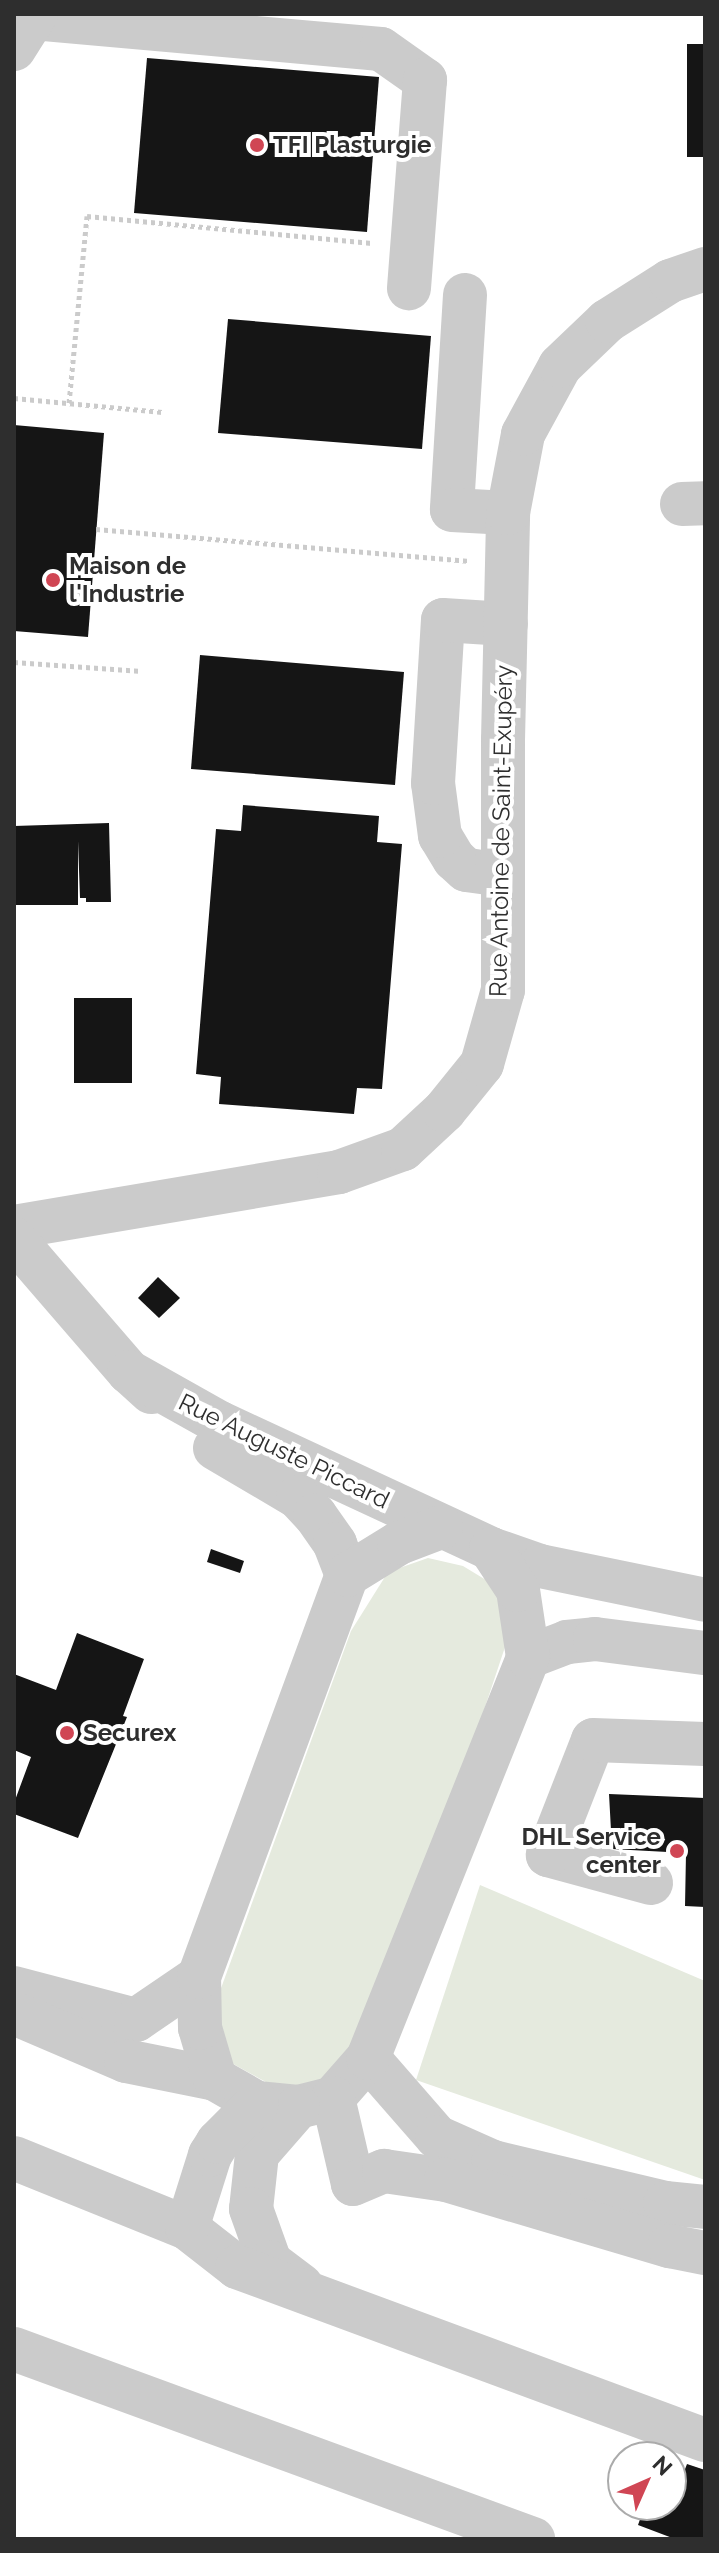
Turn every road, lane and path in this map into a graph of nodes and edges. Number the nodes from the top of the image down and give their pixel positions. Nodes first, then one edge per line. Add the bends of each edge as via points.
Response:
1 (23, 32) edge
2 (411, 268) joint
3 (705, 269) edge
4 (465, 295) dead end
5 (14, 398) edge
6 (69, 403) junction
7 (162, 412) dead end
8 (508, 513) junction
9 (96, 529) dead end
10 (507, 565) junction
11 (506, 624) junction
12 (14, 662) edge
13 (142, 671) dead end
14 (503, 875) junction
15 (14, 1227) edge
16 (14, 1239) edge
17 (129, 1372) junction
18 (441, 1527) junction
19 (491, 1549) junction
20 (347, 1575) junction
21 (705, 1600) edge
22 (705, 1653) edge
23 (528, 1657) junction
24 (705, 1744) edge
25 (651, 1883) dead end
26 (199, 1977) junction
27 (14, 1988) edge
28 (14, 2013) edge
29 (368, 2058) junction
30 (215, 2079) junction
31 (296, 2103) junction
32 (14, 2158) edge
33 (705, 2207) edge
34 (187, 2228) junction
35 (687, 2249) edge
36 (323, 2300) junction
37 (14, 2349) edge
38 (705, 2440) edge
39 (533, 2539) edge

1 - 2 street via 381,49 425,80
2 - 6 path via 87,216
3 - 8 street, Rue Antoine de Saint-Exupéry via 670,281 607,321 560,366 523,434
4 - 8 street via 452,510
5 - 6 path
6 - 7 path
8 - 10 street, Rue Antoine de Saint-Exupéry
9 - 10 path
10 - 11 street, Rue Antoine de Saint-Exupéry
11 - 14 street, Rue Antoine de Saint-Exupéry
11 - 14 street via 443,620 433,783 440,836 454,859 466,870
12 - 13 path
14 - 15 street, Rue Antoine de Saint-Exupéry via 503,990 482,1064 444,1111 403,1149 339,1172
16 - 17 street, Rue Auguste Piccard
17 - 18 street, Rue Auguste Piccard via 220,1423
17 - 20 street, Rue Auguste Piccard via 213,1446 298,1497 335,1544
18 - 19 street, Rue Auguste Piccard
18 - 20 street via 399,1543
19 - 21 street, Rue Auguste Piccard via 540,1566
19 - 23 street via 518,1590
20 - 26 street
22 - 23 street via 595,1639 567,1642
23 - 29 street
24 - 25 street via 593,1740 548,1855
26 - 27 street via 136,2020
26 - 30 street via 200,2028
28 - 30 street via 126,2061
29 - 31 street
29 - 33 street via 437,2137 493,2162 665,2203
30 - 31 street
31 - 34 street via 218,2142
31 - 35 street via 353,2184 384,2171 446,2180
31 - 36 street via 257,2154 251,2209 270,2262
32 - 34 street
34 - 36 street via 237,2267
36 - 38 street
37 - 39 street

